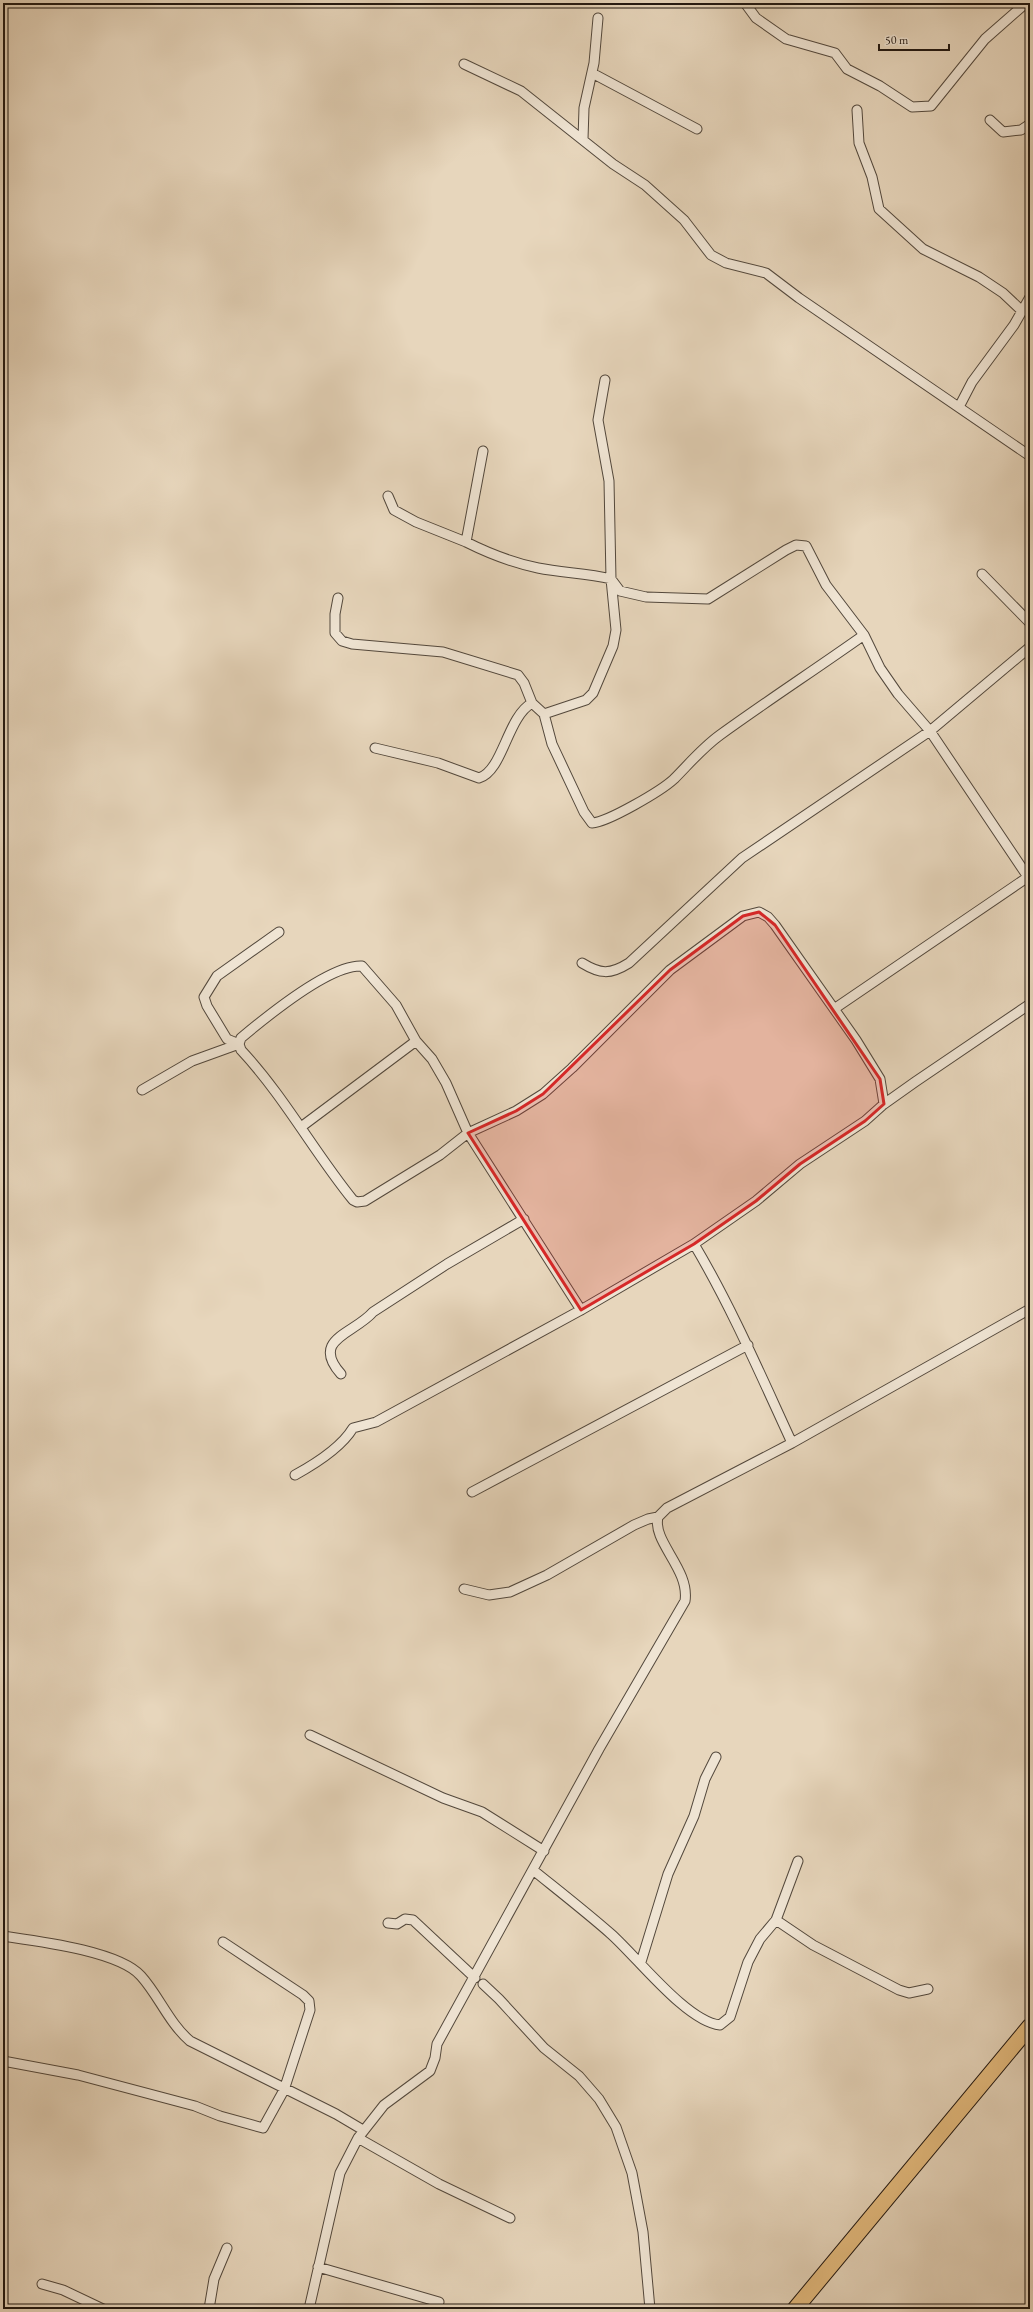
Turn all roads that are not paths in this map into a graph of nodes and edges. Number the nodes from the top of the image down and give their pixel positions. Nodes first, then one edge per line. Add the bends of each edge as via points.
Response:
1 (745, 3) edge
2 (1026, 3) edge
3 (598, 18) dead end
4 (464, 64) dead end
5 (592, 72) junction
6 (857, 110) dead end
7 (990, 120) dead end
8 (1030, 124) edge
9 (698, 129) dead end
10 (583, 140) junction
11 (1030, 297) edge
12 (1021, 310) junction
13 (605, 380) dead end
14 (959, 407) junction
15 (483, 451) dead end
16 (1030, 456) edge
17 (388, 496) dead end
18 (466, 542) junction
19 (982, 574) dead end
20 (611, 579) junction
21 (338, 598) dead end
22 (1030, 623) edge
23 (864, 636) junction
24 (1030, 647) edge
25 (532, 703) junction
26 (544, 714) junction
27 (930, 731) junction
28 (375, 748) dead end
29 (1029, 878) edge
30 (279, 932) dead end
31 (582, 963) dead end
32 (1030, 1004) edge
33 (834, 1009) junction
34 (416, 1041) junction
35 (239, 1044) junction
36 (142, 1090) dead end
37 (884, 1104) junction
38 (301, 1127) junction
39 (468, 1133) junction
40 (524, 1219) junction
41 (694, 1244) junction
42 (1030, 1309) edge
43 (581, 1310) junction
44 (748, 1345) junction
45 (341, 1374) dead end
46 (792, 1444) junction
47 (295, 1475) dead end
48 (472, 1492) dead end
49 (658, 1517) junction
50 (464, 1589) dead end
51 (310, 1735) dead end
52 (716, 1757) dead end
53 (544, 1851) junction
54 (798, 1860) dead end
55 (533, 1870) junction
56 (776, 1920) junction
57 (388, 1923) dead end
58 (3, 1936) edge
59 (223, 1942) dead end
60 (641, 1962) junction
61 (475, 1978) junction
62 (483, 1984) dead end
63 (928, 1990) dead end
64 (1030, 2026) edge
65 (3, 2062) edge
66 (284, 2090) junction
67 (363, 2130) junction
68 (358, 2138) junction
69 (510, 2218) dead end
70 (227, 2248) dead end
71 (318, 2267) junction
72 (42, 2284) dead end
73 (439, 2302) dead end
74 (103, 2309) edge
75 (209, 2309) edge
76 (309, 2309) edge
77 (650, 2309) edge
78 (795, 2309) edge

1 - 2 street via 756,18 786,39 835,53 847,69 912,107 922,107 931,106 985,39
3 - 5 street
4 - 10 street via 521,91
5 - 9 street
5 - 10 street via 584,108
6 - 12 street via 858,143 872,177 879,209 924,249 979,277 1004,293
7 - 8 street via 1003,132 1021,130
10 - 14 street via 645,185 684,220 711,255 726,263 774,277 799,298
11 - 12 street
12 - 14 street via 1014,325 972,382
13 - 20 street via 598,420 609,481
14 - 16 street
15 - 18 street
17 - 18 street via 394,510 416,522
18 - 20 street via 538,568 573,571
19 - 22 street
20 - 23 street via 620,591 646,598 708,599 786,550 802,545 806,546 826,586
20 - 26 street via 616,630 613,646 593,693 586,700
21 - 25 street via 334,614 335,633 342,641 376,648 404,647 442,652 505,670 518,675
23 - 26 street via 719,736 660,789 599,822 592,823 584,812 552,744
23 - 27 street via 880,668 898,694
24 - 27 street
25 - 26 street
25 - 28 street via 523,708 516,718 500,754 484,777 479,778 438,763
27 - 29 street
27 - 31 street via 742,858 621,968 596,972
29 - 33 street
30 - 35 street via 217,976 204,997 206,1006 227,1039
32 - 37 street
33 - 37 street via 880,1079
33 - 39 street via 768,917 759,912 743,916 670,970 589,1052 542,1094 516,1111
34 - 35 street via 396,1005 362,966 351,966 331,974 291,999 241,1038
34 - 38 street
34 - 39 street via 432,1059 446,1083
35 - 36 street via 192,1061
35 - 38 street
37 - 41 street via 865,1122 800,1164 756,1201
38 - 39 street via 334,1177 357,1202 377,1195 440,1155
39 - 40 street
40 - 43 street
40 - 45 street via 447,1264 373,1312 363,1323 347,1331 333,1343 330,1351 332,1364
41 - 43 street
41 - 44 street via 716,1280
42 - 46 street
43 - 47 street via 376,1422 353,1428 347,1438 322,1460
44 - 46 street
44 - 48 street
46 - 49 street via 667,1508
49 - 50 street via 634,1525 547,1575 510,1592 489,1595
49 - 53 street via 658,1530 683,1578 687,1591 685,1601 599,1749
51 - 53 street via 443,1798 482,1812
52 - 60 street via 705,1779 694,1816 668,1874
53 - 55 street
54 - 56 street
55 - 60 street
55 - 61 street
56 - 60 street via 760,1938 746,1968 730,2017 720,2025 712,2024 688,2008
56 - 63 street via 813,1945 899,1990 909,1993
57 - 61 street via 397,1924 405,1919 413,1920
58 - 66 street via 68,1947 130,1966 142,1976 179,2032 190,2041
59 - 66 street via 292,1986 308,2001 310,2010
61 - 67 street via 437,2044 430,2071 384,2105
62 - 77 street via 544,2048 579,2076 599,2099 616,2126 632,2173 644,2232
64 - 78 main road
65 - 66 street via 78,2075 263,2128
66 - 67 street via 336,2114
67 - 68 street
68 - 69 street via 439,2184
68 - 71 street via 340,2173
70 - 75 street via 214,2279
71 - 73 street
71 - 76 street
72 - 74 street via 64,2290

